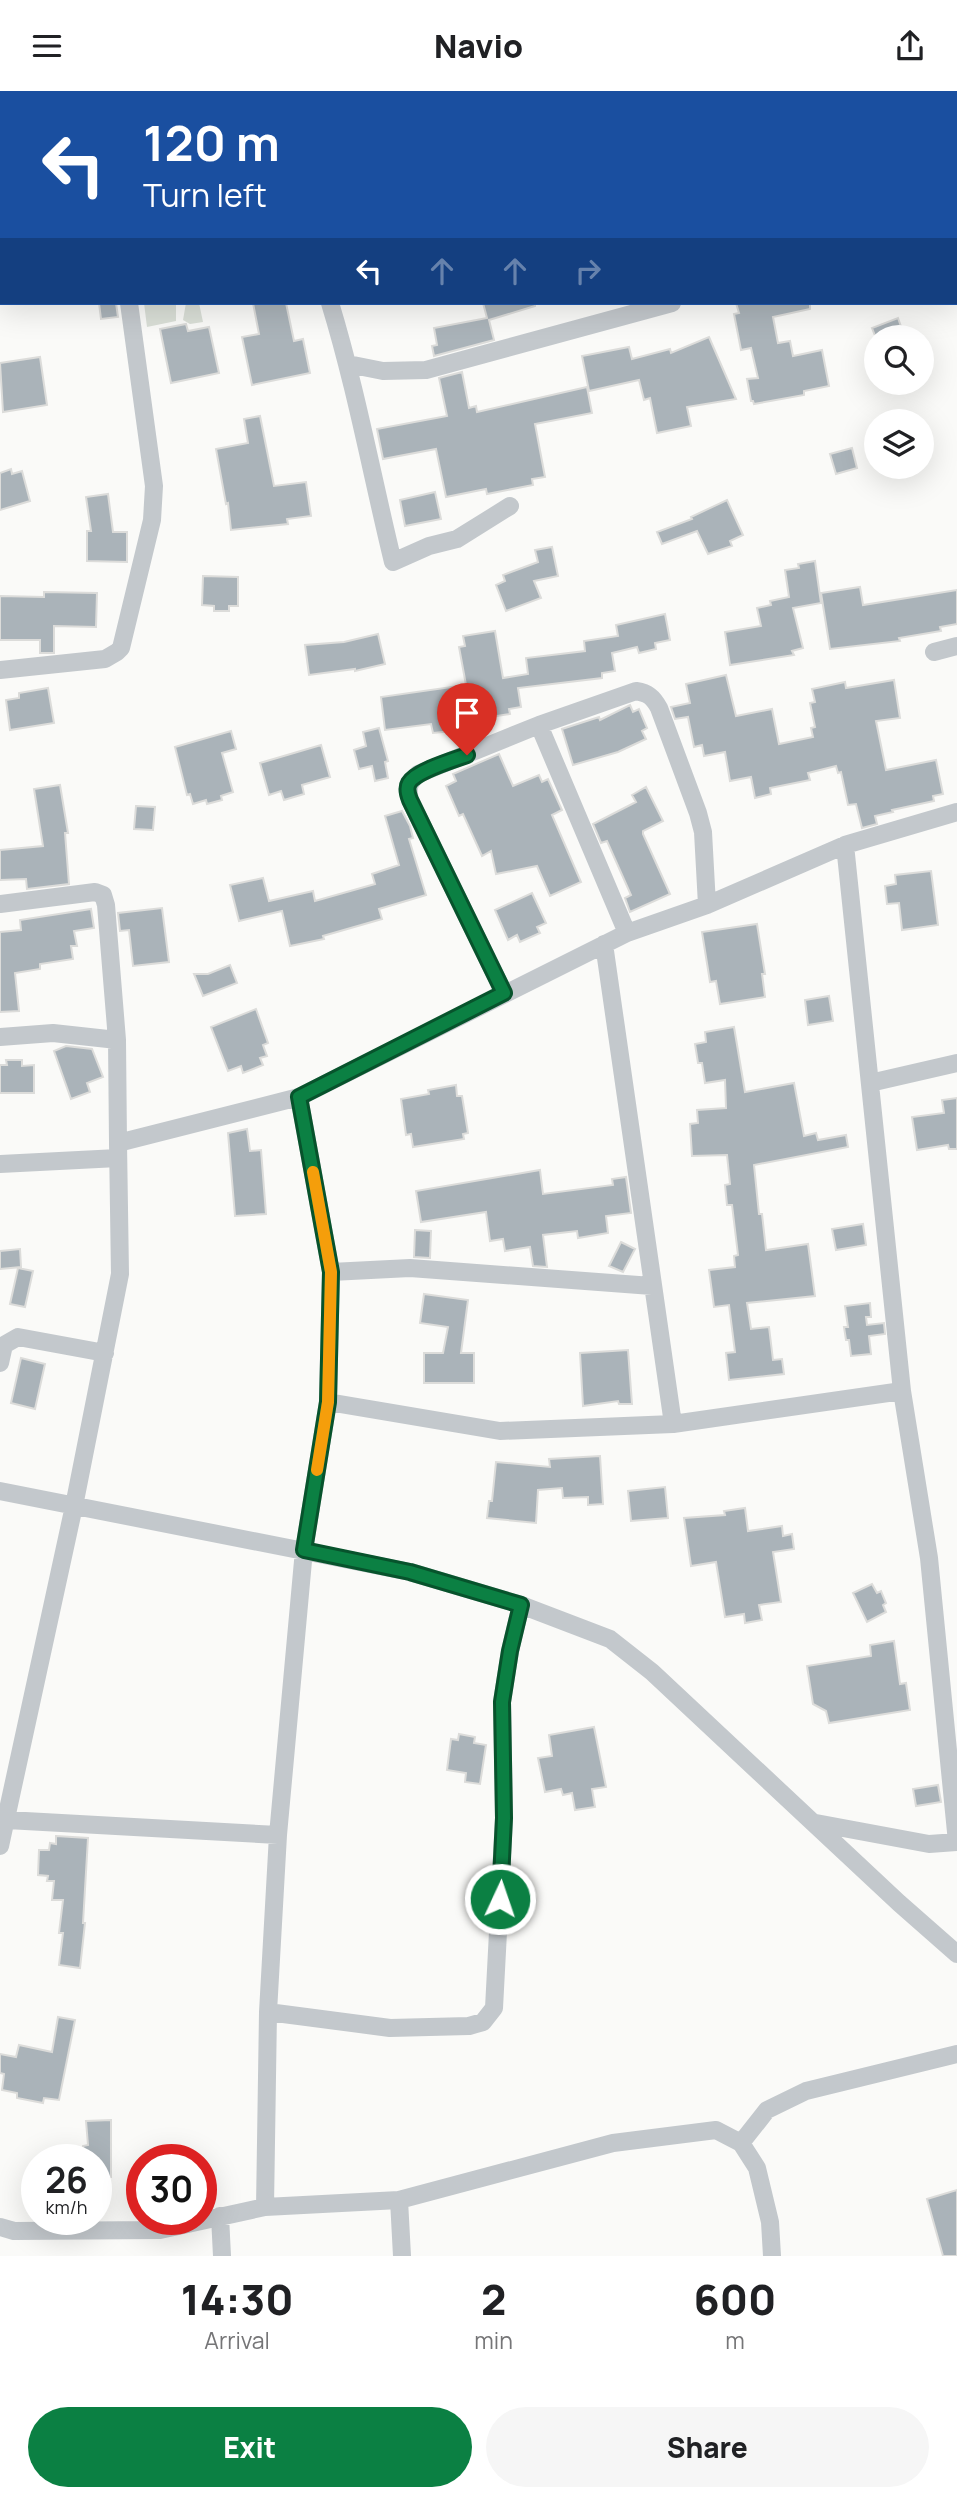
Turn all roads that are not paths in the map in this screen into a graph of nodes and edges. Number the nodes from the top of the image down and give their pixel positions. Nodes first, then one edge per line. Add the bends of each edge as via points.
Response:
1 (129, 305) edge
2 (331, 305) edge
3 (665, 305) edge
4 (348, 364) junction
5 (510, 506) dead end
6 (957, 646) edge
7 (934, 652) dead end
8 (0, 670) edge
9 (539, 725) junction
10 (957, 812) edge
11 (845, 845) junction
12 (0, 904) edge
13 (707, 905) junction
14 (627, 933) junction
15 (604, 944) junction
16 (504, 993) junction
17 (0, 1037) edge
18 (117, 1040) junction
19 (957, 1063) edge
20 (870, 1083) junction
21 (299, 1097) junction
22 (118, 1151) junction
23 (0, 1164) edge
24 (331, 1272) junction
25 (652, 1286) junction
26 (105, 1353) junction
27 (0, 1363) edge
28 (902, 1391) junction
29 (328, 1402) junction
30 (673, 1424) junction
31 (0, 1491) edge
32 (74, 1506) junction
33 (304, 1550) junction
34 (521, 1605) junction
35 (7, 1820) junction
36 (816, 1823) junction
37 (278, 1835) junction
38 (957, 1842) edge
39 (0, 1846) edge
40 (957, 1954) edge
41 (268, 2012) junction
42 (957, 2054) edge
43 (741, 2143) junction
44 (398, 2200) junction
45 (265, 2207) junction
46 (220, 2216) junction
47 (0, 2227) edge
48 (222, 2256) edge
49 (402, 2256) edge
50 (772, 2256) edge

1 - 8 street via 154,486 152,520 121,647 105,659
2 - 4 street
3 - 4 street via 426,370 383,371
4 - 5 street via 393,562 429,545 457,539
6 - 7 street
9 - 13 street via 636,691 654,699 701,823
9 - 14 street
9 - 16 street via 418,774 407,790
10 - 11 street
11 - 13 street
11 - 20 street
12 - 18 street via 95,892 103,895
13 - 14 street
14 - 15 street
15 - 16 street
15 - 25 street
16 - 21 street
17 - 18 street via 53,1033
18 - 22 street
19 - 20 street
20 - 28 street
21 - 22 street
21 - 24 street
22 - 23 street
22 - 26 street via 121,1274
24 - 25 street via 410,1268
24 - 29 street
25 - 30 street
26 - 27 street via 18,1337 4,1345
26 - 32 street
28 - 30 street
28 - 38 street via 929,1558
29 - 30 street via 500,1431
29 - 33 street
31 - 32 street
32 - 33 street
32 - 35 street
33 - 34 street via 410,1572
33 - 37 street
34 - 36 street via 610,1639
34 - 41 street via 502,1702 504,1818 494,2008 484,2022 469,2026 390,2028
35 - 37 street
35 - 39 street
36 - 38 street via 929,1844
36 - 40 street
37 - 41 street
41 - 45 street
42 - 43 street via 807,2091 767,2110
43 - 44 street via 716,2130 613,2143
43 - 50 street via 757,2168 770,2222
44 - 45 street
44 - 49 street
45 - 46 street
46 - 47 street via 160,2229 14,2231
46 - 48 street

